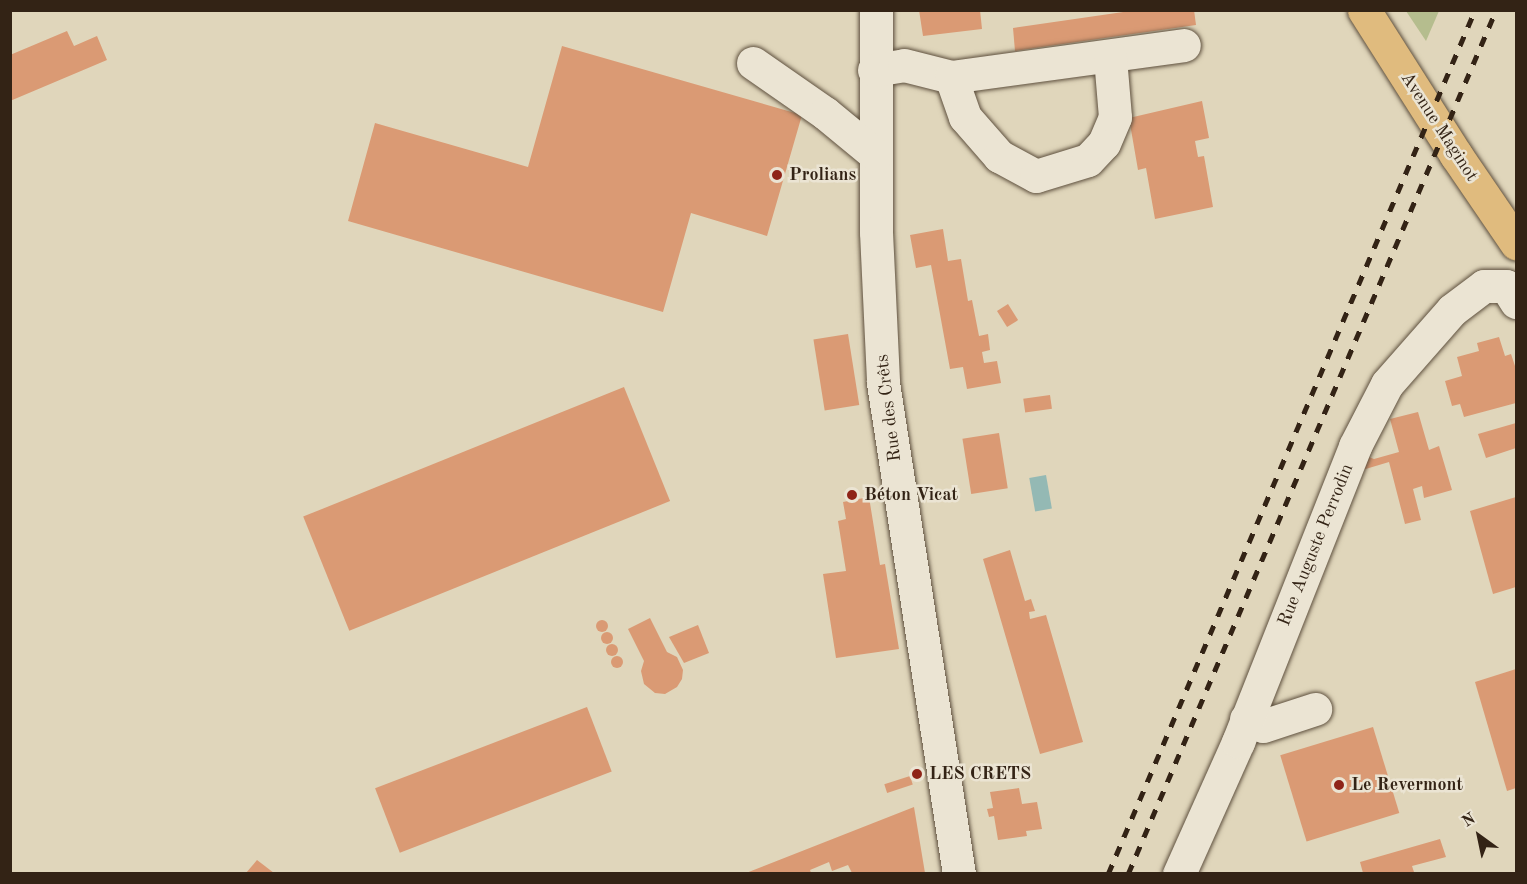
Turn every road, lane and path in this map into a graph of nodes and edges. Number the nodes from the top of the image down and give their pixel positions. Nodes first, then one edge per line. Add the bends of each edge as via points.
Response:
1 (876, 10) edge
2 (1364, 10) edge
3 (1184, 45) dead end
4 (1110, 57) junction
5 (753, 63) dead end
6 (874, 70) junction
7 (951, 77) junction
8 (876, 155) junction
9 (1516, 243) edge
10 (1516, 302) edge
11 (1315, 709) dead end
12 (1246, 719) junction
13 (959, 873) edge
14 (1179, 873) edge

1 - 6 street, Rue des Crêts
2 - 9 main road, Avenue Maginot
3 - 4 street
4 - 7 street
4 - 7 street via 1115,117 1104,143 1088,160 1036,176 999,156 965,117
5 - 8 street via 825,113
6 - 7 street via 904,65
6 - 8 street, Rue des Crêts
8 - 13 street, Rue des Crêts via 883,384
10 - 12 street, Rue Auguste Perrodin via 1506,286 1484,286 1452,310 1386,384 1355,446
11 - 12 street via 1263,726
12 - 14 street, Rue Auguste Perrodin

